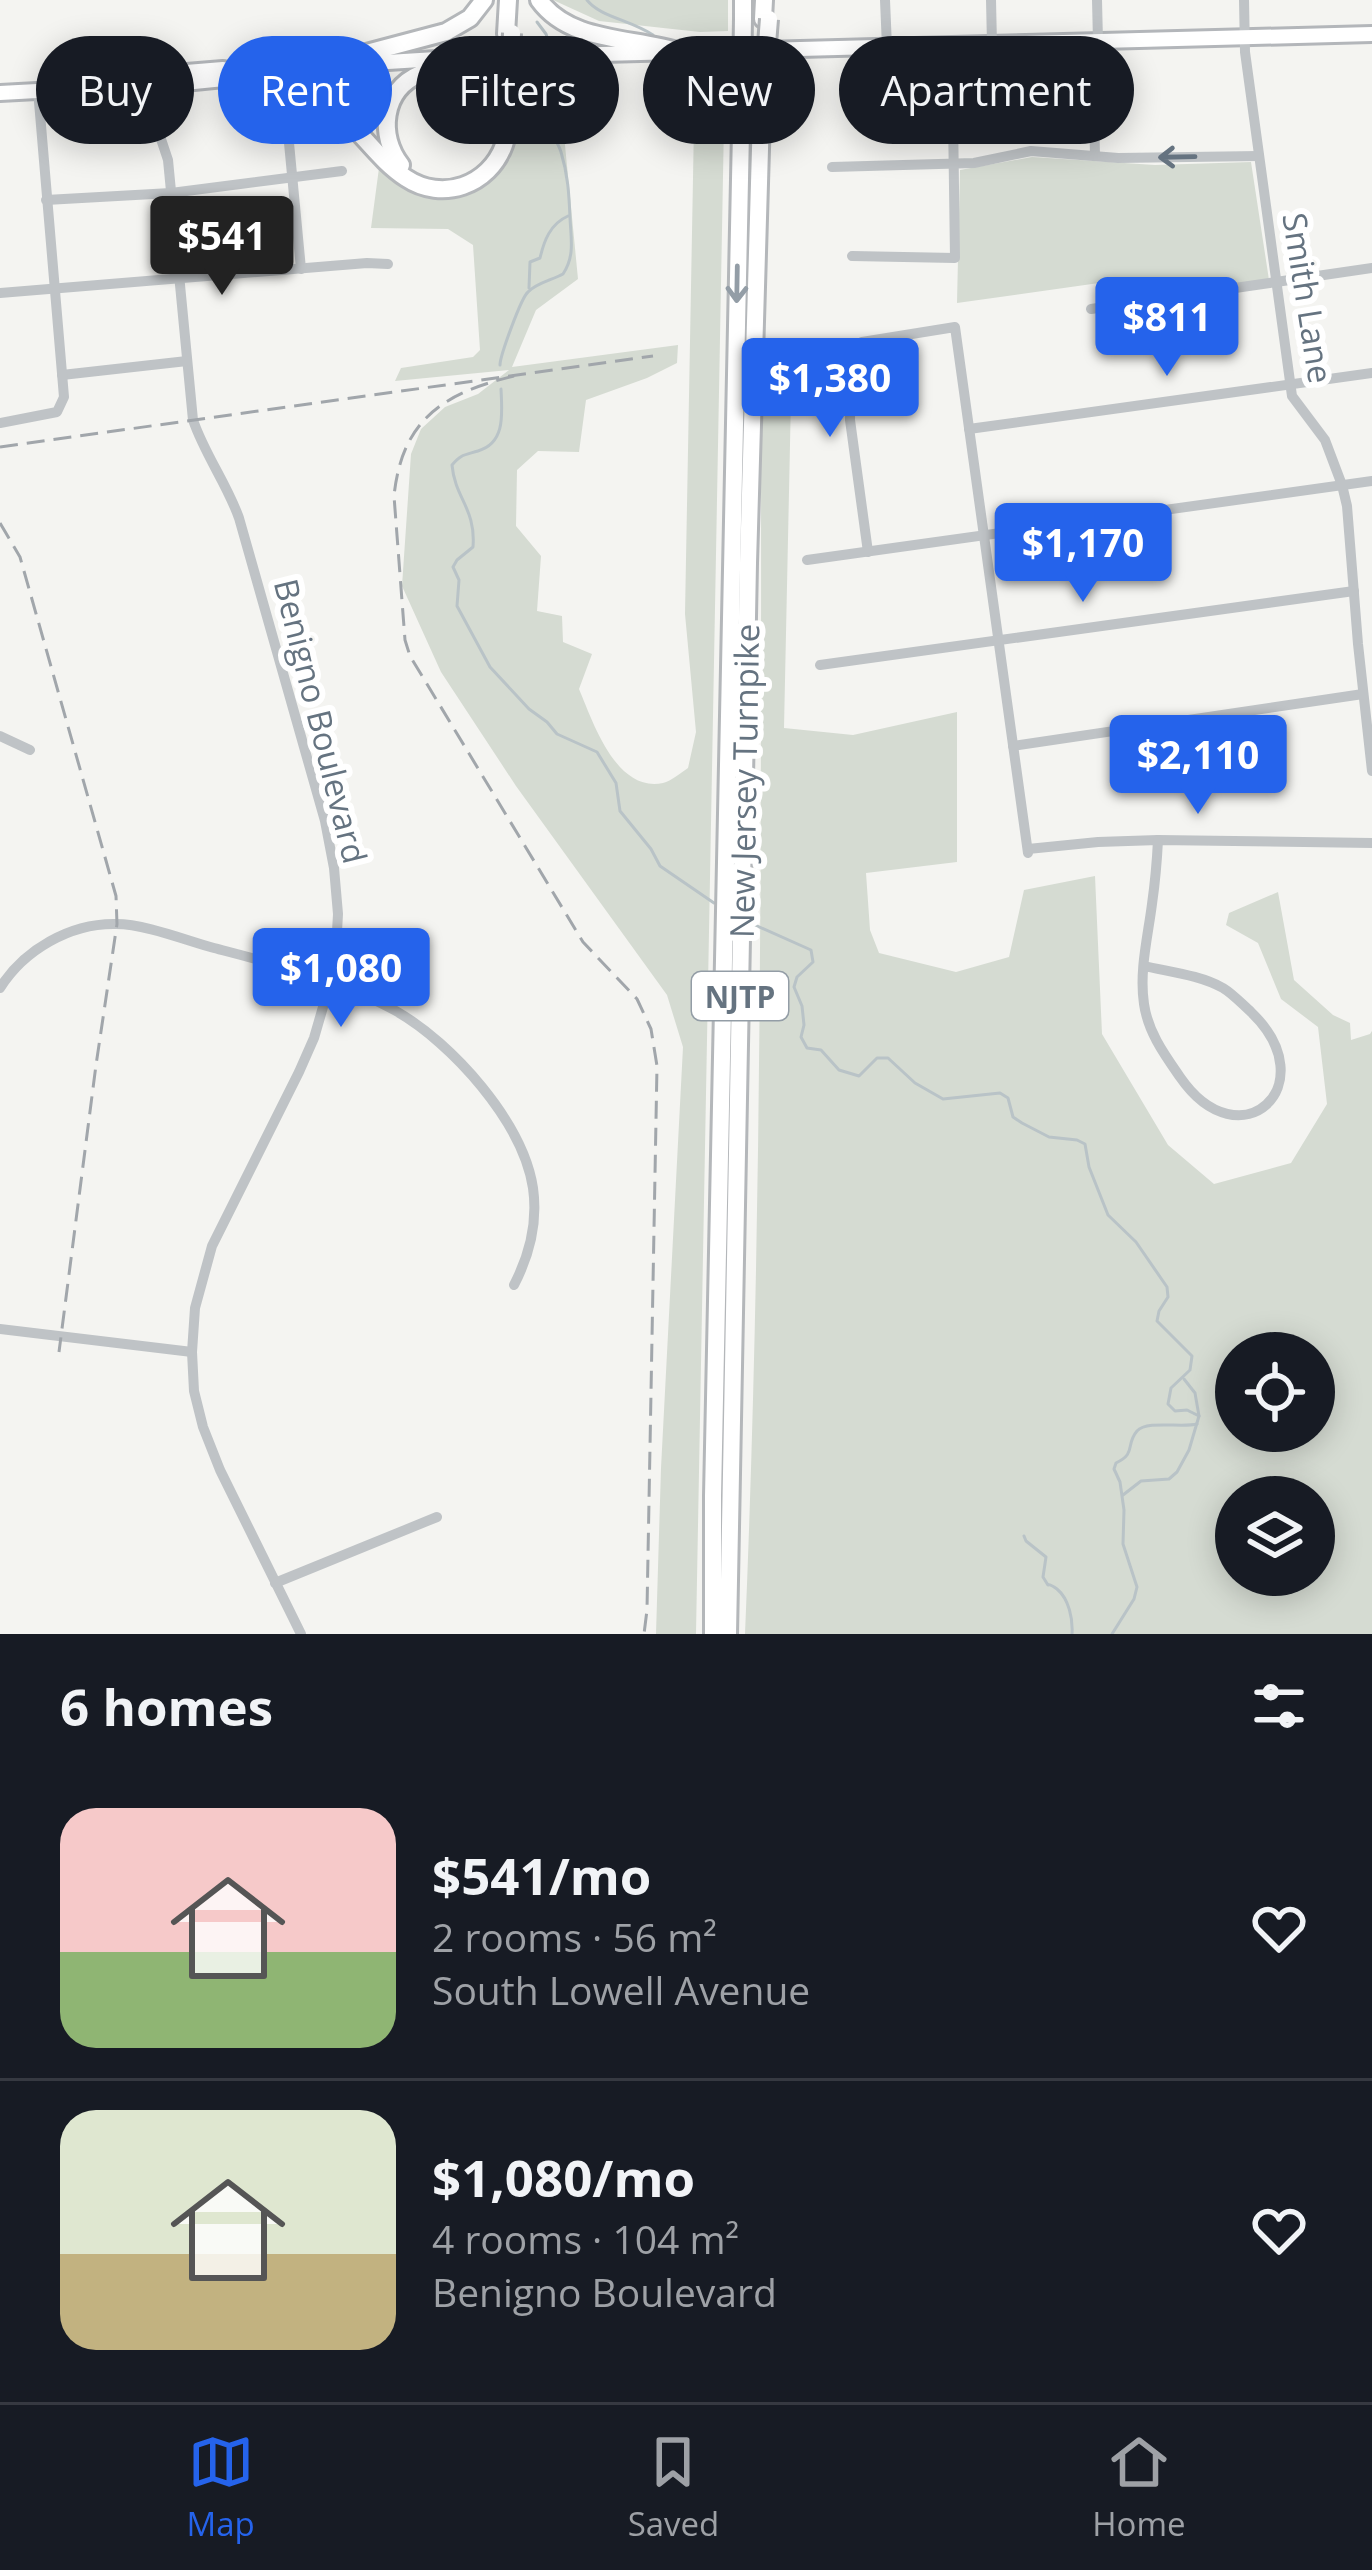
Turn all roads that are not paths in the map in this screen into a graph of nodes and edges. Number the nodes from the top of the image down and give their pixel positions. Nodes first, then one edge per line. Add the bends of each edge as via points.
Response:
1 (484, 0) edge
2 (511, 0) edge
3 (538, 0) edge
4 (742, 0) edge
5 (885, 0) edge
6 (991, 0) edge
7 (1097, 0) edge
8 (1244, 0) edge
9 (766, 10) edge
10 (1372, 34) edge
11 (509, 36) edge
12 (886, 36) edge
13 (992, 36) edge
14 (1098, 36) edge
15 (1245, 37) junction
16 (1134, 40) edge
17 (643, 44) edge
18 (392, 46) edge
19 (416, 78) edge
20 (36, 90) edge
21 (0, 93) edge
22 (42, 144) edge
23 (164, 144) edge
24 (289, 144) edge
25 (370, 144) edge
26 (496, 144) edge
27 (503, 144) edge
28 (955, 144) edge
29 (1095, 144) edge
30 (1259, 155) junction
31 (1095, 156) junction
32 (956, 164) junction
33 (832, 167) dead end
34 (343, 171) dead end
35 (292, 178) junction
36 (171, 194) junction
37 (46, 200) junction
38 (852, 256) dead end
39 (388, 264) dead end
40 (1372, 268) edge
41 (301, 269) junction
42 (178, 278) junction
43 (1276, 281) junction
44 (56, 288) junction
45 (0, 293) edge
46 (1091, 309) dead end
47 (745, 329) junction
48 (745, 359) junction
49 (187, 362) junction
50 (1372, 373) edge
51 (62, 374) junction
52 (1291, 385) junction
53 (0, 423) edge
54 (969, 429) junction
55 (1372, 481) edge
56 (1342, 485) junction
57 (983, 534) junction
58 (868, 552) junction
59 (807, 560) dead end
60 (1354, 591) junction
61 (997, 638) junction
62 (1372, 643) edge
63 (1358, 644) junction
64 (820, 664) dead end
65 (1363, 694) junction
66 (0, 736) edge
67 (1012, 746) junction
68 (30, 751) dead end
69 (1372, 771) edge
70 (1158, 840) junction
71 (1372, 843) edge
72 (1144, 966) junction
73 (330, 983) junction
74 (0, 988) edge
75 (514, 1285) dead end
76 (0, 1329) edge
77 (192, 1352) junction
78 (437, 1517) dead end
79 (275, 1583) junction
80 (301, 1634) edge
81 (713, 1634) edge
82 (728, 1634) edge

1 - 18 highway via 446,32
2 - 11 highway, bridge
3 - 17 highway via 572,28
4 -> 47 highway, New Jersey Turnpike / NJTP, bridge
5 - 12 street
6 - 13 street
7 - 14 street
8 - 15 street, Smith Lane
9 - 47 highway, New Jersey Turnpike / NJTP, bridge
10 - 15 main road
15 - 16 main road
15 - 30 street, Smith Lane
19 - 26 highway via 402,86 386,118 389,144 410,172 452,182 473,173
20 - 21 main road
22 - 37 street
23 - 36 street, Benigno Boulevard
24 - 35 street
25 - 27 highway via 404,177 444,190 472,183
28 - 32 street
29 - 31 street
30 -> 31 street
30 - 43 street, Smith Lane
31 - 32 street via 1031,151
32 - 33 street
32 - 38 street via 955,257
34 - 35 street
35 - 36 street
35 - 41 street
36 - 37 street
36 - 42 street, Benigno Boulevard
37 - 44 street
39 - 41 street
40 - 43 street
41 - 42 street
42 - 44 street
42 - 49 street, Benigno Boulevard
43 - 46 street
43 - 52 street, Smith Lane
44 - 45 street
44 - 51 street
47 - 48 highway, New Jersey Turnpike / NJTP
48 - 81 highway, New Jersey Turnpike / NJTP
48 - 82 highway, New Jersey Turnpike / NJTP
49 - 51 street
49 - 73 street, Benigno Boulevard via 193,420 239,518 325,821 338,914
50 - 52 street
51 - 53 street via 57,412
52 - 54 street
52 - 56 street, Smith Lane
54 - 57 street
54 - 58 street via 955,327 855,347 850,420
55 - 56 street
56 - 57 street
56 - 60 street, Smith Lane
57 - 58 street
57 - 61 street
58 - 59 street
60 - 61 street
60 - 63 street, Smith Lane
61 - 64 street
61 - 67 street
62 - 63 street
63 - 65 street, Smith Lane
65 - 67 street
65 - 69 street, Smith Lane
66 - 68 street
67 - 70 street via 1028,851
70 - 71 street
70 - 72 street
72 - 72 street via 1224,989 1260,1021 1280,1052 1280,1077 1264,1108 1222,1113 1187,1087 1148,1021
73 - 74 street via 117,924 41,946
73 - 75 street via 417,1024 494,1101 532,1186 533,1236
73 - 77 street, Benigno Boulevard via 302,1066 211,1249
76 - 77 street
77 - 79 street, Benigno Boulevard via 203,1427
78 - 79 street
79 - 80 street, Benigno Boulevard

